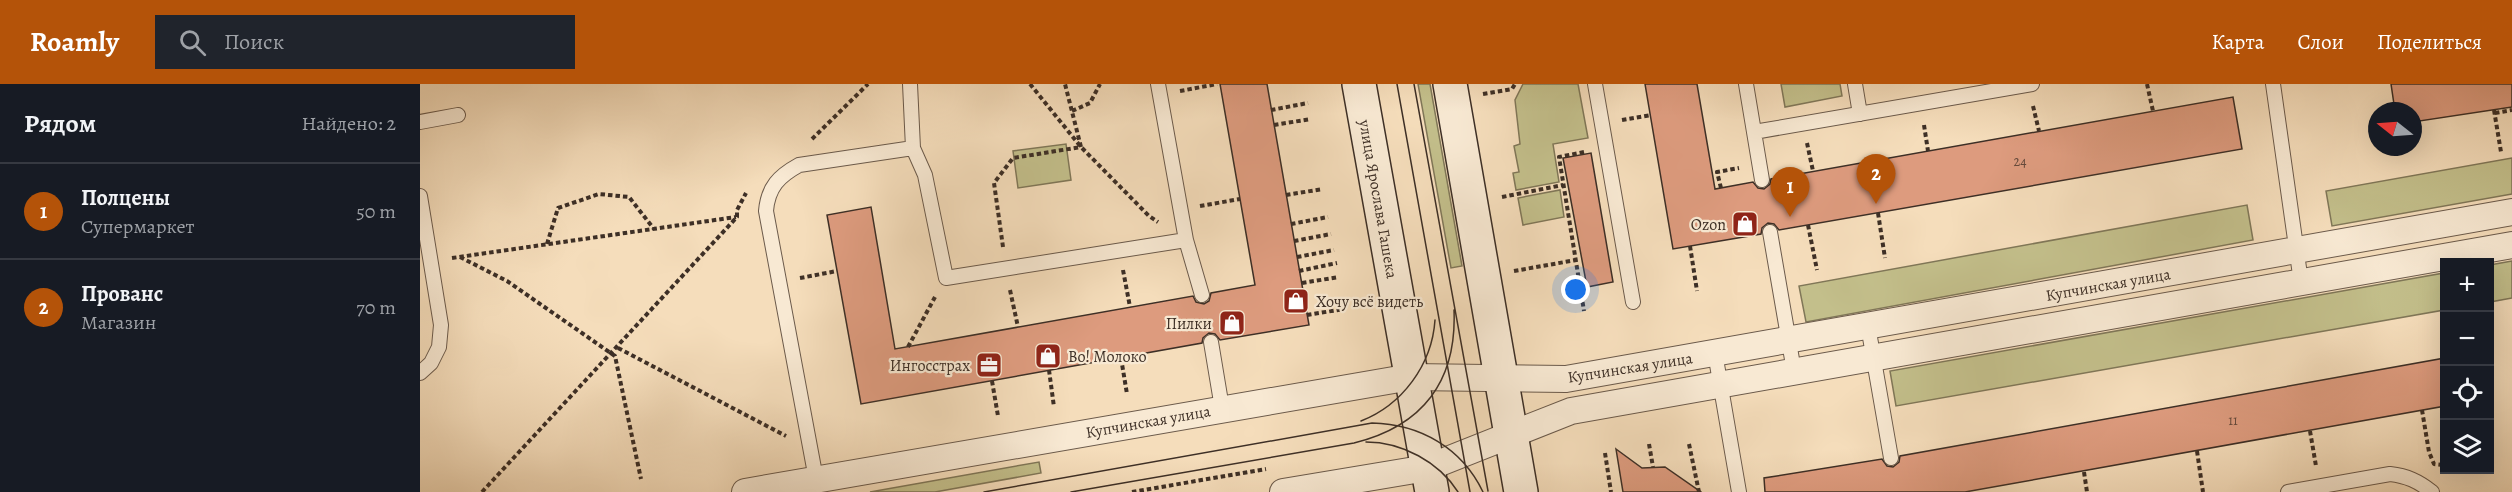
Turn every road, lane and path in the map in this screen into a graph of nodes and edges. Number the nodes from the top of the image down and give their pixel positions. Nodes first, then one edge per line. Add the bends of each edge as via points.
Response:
1 (910, 84) edge
2 (1030, 84) edge
3 (1065, 84) edge
4 (1100, 84) edge
5 (1217, 84) edge
6 (1359, 84) edge
7 (1450, 84) edge
8 (1515, 84) edge
9 (1595, 84) edge
10 (1746, 84) edge
11 (1855, 84) edge
12 (2032, 84) edge
13 (2147, 84) edge
14 (2273, 84) edge
15 (1159, 89) edge
16 (1483, 95) dead end
17 (1308, 103) dead end
18 (1271, 110) dead end
19 (2512, 110) edge
20 (1072, 111) junction
21 (2153, 111) dead end
22 (1860, 114) junction
23 (458, 115) dead end
24 (1651, 115) dead end
25 (1311, 119) dead end
26 (1622, 120) dead end
27 (420, 122) edge
28 (1274, 125) dead end
29 (1754, 132) junction
30 (1081, 147) junction
31 (913, 148) junction
32 (1590, 151) dead end
33 (2501, 152) dead end
34 (1759, 164) junction
35 (1762, 180) dead end
36 (1563, 185) junction
37 (1721, 188) dead end
38 (1323, 189) dead end
39 (1286, 195) dead end
40 (420, 196) edge
41 (1500, 198) dead end
42 (1240, 199) dead end
43 (1180, 210) junction
44 (2512, 212) edge
45 (1878, 213) dead end
46 (746, 215) dead end
47 (1149, 216) dead end
48 (737, 217) junction
49 (1328, 217) dead end
50 (1291, 224) dead end
51 (1808, 225) dead end
52 (654, 229) junction
53 (1770, 232) dead end
54 (1331, 234) dead end
55 (1186, 240) junction
56 (1294, 241) dead end
57 (547, 244) junction
58 (2512, 245) edge
59 (1690, 246) dead end
60 (1119, 250) junction
61 (1334, 250) dead end
62 (2295, 251) junction
63 (1004, 252) dead end
64 (459, 257) junction
65 (1297, 257) dead end
66 (1885, 258) dead end
67 (449, 259) dead end
68 (1576, 260) junction
69 (1337, 263) dead end
70 (1006, 268) junction
71 (1816, 270) dead end
72 (1299, 271) dead end
73 (1514, 271) dead end
74 (837, 272) dead end
75 (1339, 277) dead end
76 (946, 278) junction
77 (779, 282) junction
78 (2301, 282) junction
79 (1302, 283) dead end
80 (1697, 291) dead end
81 (1202, 295) dead end
82 (1633, 302) dead end
83 (1130, 308) dead end
84 (1344, 309) dead end
85 (1584, 310) dead end
86 (1307, 315) dead end
87 (1868, 326) junction
88 (1018, 327) dead end
89 (1789, 340) junction
90 (1211, 342) dead end
91 (908, 347) dead end
92 (618, 348) junction
93 (1715, 353) junction
94 (612, 354) junction
95 (1873, 357) junction
96 (1120, 358) dead end
97 (1049, 370) dead end
98 (1794, 371) junction
99 (420, 373) edge
100 (1411, 377) junction
101 (1501, 378) junction
102 (992, 381) dead end
103 (1720, 384) junction
104 (1127, 394) dead end
105 (1054, 407) dead end
106 (1222, 408) junction
107 (2422, 410) dead end
108 (998, 417) dead end
109 (2310, 431) dead end
110 (1511, 435) junction
111 (1649, 444) dead end
112 (1689, 444) dead end
113 (810, 449) junction
114 (2197, 451) dead end
115 (1605, 453) dead end
116 (1891, 458) dead end
117 (2440, 465) edge
118 (1276, 467) dead end
119 (1653, 467) dead end
120 (2084, 472) dead end
121 (641, 479) dead end
122 (816, 479) junction
123 (1430, 480) edge
124 (2320, 486) junction
125 (482, 492) edge
126 (745, 492) edge
127 (1132, 492) edge
128 (1282, 492) edge
129 (1521, 492) edge
130 (1611, 492) edge
131 (1699, 492) edge
132 (1739, 492) edge
133 (2087, 492) edge
134 (2203, 492) edge
135 (2288, 492) edge
136 (2432, 492) edge

1 - 31 lane
2 - 30 path
3 - 20 path
4 - 20 path via 1090,103
5 - 15 path
6 - 100 street, улица Ярослава Гашека
7 - 101 street
8 - 16 path via 1512,89
9 - 82 lane
10 - 29 lane
11 - 22 lane
12 - 22 lane
13 - 21 path
14 - 62 lane
15 - 43 lane
17 - 18 path
19 - 33 path via 2494,112
20 - 30 path
22 - 29 lane
23 - 27 lane
24 - 26 path
25 - 28 path
29 - 34 lane
30 - 47 path
30 - 63 path via 1013,158 994,183
31 - 76 lane via 925,175
31 - 77 lane via 799,165 774,182 766,211
32 - 36 path via 1558,157
34 - 35 lane
34 - 37 path via 1717,172
36 - 41 path
36 - 68 path
38 - 39 path
40 - 99 lane via 441,325 439,347
42 - 43 path
43 - 55 lane
44 - 62 street, Купчинская улица
45 - 66 path
46 - 48 path
48 - 52 path
48 - 92 path
49 - 50 path
51 - 71 path
52 - 57 path
52 - 57 path via 629,197 599,194 558,208
53 - 89 lane
54 - 56 path
55 - 60 lane
55 - 81 lane
57 - 64 path
58 - 78 street, Купчинская улица
59 - 80 path
60 - 70 lane
60 - 83 path
61 - 65 path
62 - 78 lane
62 - 87 street, Купчинская улица
64 - 67 path
64 - 94 path via 507,281
68 - 73 path
68 - 85 path
69 - 72 path
70 - 76 lane
70 - 88 path
74 - 77 path
75 - 79 path
76 - 91 path
77 - 113 lane
78 - 95 street, Купчинская улица
84 - 86 path
87 - 89 street, Купчинская улица
87 - 95 lane
89 - 93 street, Купчинская улица
89 - 98 lane
90 - 106 lane
92 - 94 path
92 - 113 path
93 - 101 street, Купчинская улица via 1566,379
93 - 103 lane
94 - 121 path
94 - 125 path
95 - 98 street, Купчинская улица
95 - 116 lane
96 - 104 path
97 - 105 path
98 - 103 street, Купчинская улица
100 - 101 street, Купчинская улица
100 - 106 street, Купчинская улица
100 - 123 street, улица Ярослава Гашека
101 - 110 street
102 - 108 path
103 - 110 street, Купчинская улица via 1571,411
103 - 132 lane
106 - 122 street, Купчинская улица
107 - 117 path via 2429,452 2434,464
109 - 124 path
110 - 123 street, Купчинская улица
110 - 129 street
111 - 119 path
112 - 131 path
113 - 122 lane
114 - 134 path
115 - 130 path
118 - 127 path
120 - 133 path
122 - 126 street, Купчинская улица
123 - 128 street, Купчинская улица
124 - 135 lane
124 - 136 lane via 2390,474 2420,482

